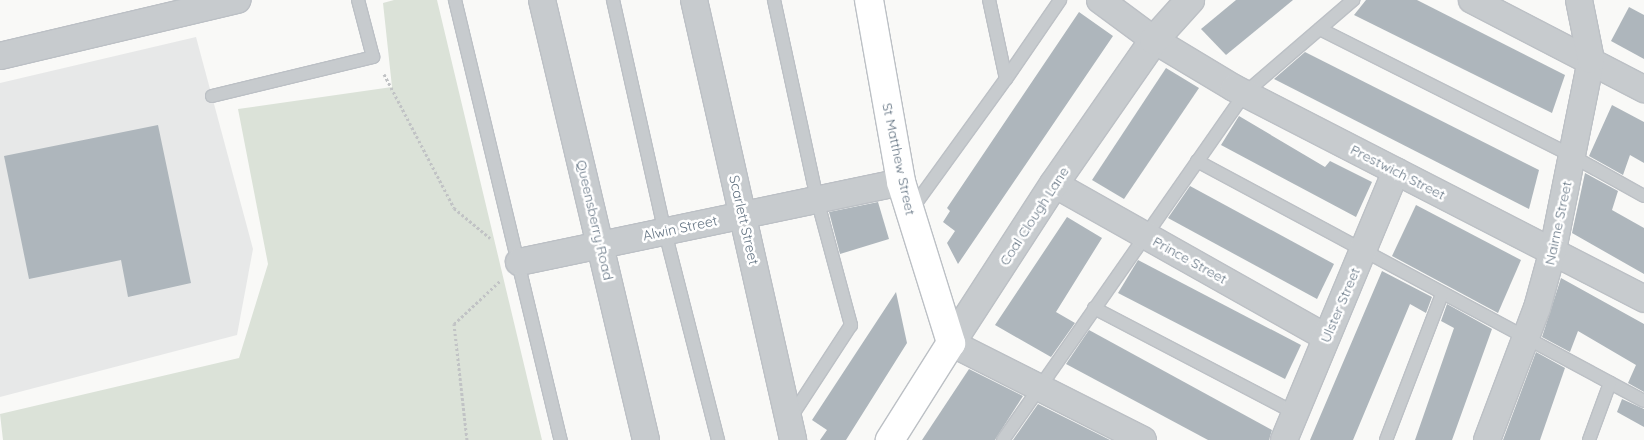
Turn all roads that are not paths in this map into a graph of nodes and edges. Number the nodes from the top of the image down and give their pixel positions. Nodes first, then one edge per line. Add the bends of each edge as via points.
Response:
1 (358, 0) edge
2 (455, 0) edge
3 (542, 0) edge
4 (613, 0) edge
5 (694, 0) edge
6 (774, 0) edge
7 (870, 0) edge
8 (989, 0) edge
9 (1060, 0) edge
10 (1100, 0) edge
11 (1190, 0) edge
12 (1353, 0) edge
13 (1579, 0) edge
14 (222, 1) edge
15 (1486, 3) edge
16 (1320, 29) junction
17 (1154, 40) junction
18 (0, 56) edge
19 (1591, 60) junction
20 (1006, 79) junction
21 (1644, 89) edge
22 (1245, 93) junction
23 (212, 96) dead end
24 (1572, 156) junction
25 (1197, 161) junction
26 (1396, 171) junction
27 (900, 182) junction
28 (1054, 184) junction
29 (1644, 196) edge
30 (818, 200) junction
31 (909, 214) junction
32 (743, 215) junction
33 (665, 232) junction
34 (1146, 235) junction
35 (601, 245) junction
36 (1553, 250) junction
37 (1362, 252) junction
38 (519, 262) junction
39 (1442, 294) junction
40 (1644, 299) edge
41 (1094, 308) junction
42 (1326, 337) junction
43 (1526, 337) junction
44 (951, 343) junction
45 (1610, 383) junction
46 (1038, 388) junction
47 (1644, 401) edge
48 (1295, 413) junction
49 (791, 430) edge
50 (561, 440) edge
51 (646, 440) edge
52 (718, 440) edge
53 (890, 440) edge
54 (1003, 440) edge
55 (1143, 440) edge
56 (1284, 440) edge
57 (1386, 440) edge
58 (1487, 440) edge
59 (1589, 440) edge

1 - 23 lane via 373,57
2 - 38 lane
3 - 35 street, Queensberry Road
4 - 33 lane
5 - 32 street, Scarlett Street
6 - 30 lane
7 - 27 main road, St Matthew Street
8 - 20 lane
9 - 20 lane
10 - 17 street, Prestwich Street
11 - 17 street, Coal Clough Lane
12 - 16 lane
13 - 19 street, Nairne Street
14 - 18 street
15 - 19 street
16 - 22 lane
16 - 24 lane
17 - 22 street, Prestwich Street
17 - 28 street, Coal Clough Lane
19 - 21 street
19 - 24 street, Nairne Street
20 - 31 lane
22 - 25 lane
22 - 26 street, Prestwich Street
24 - 29 lane
24 - 36 street, Nairne Street
25 - 34 lane
25 - 37 lane
26 - 36 street, Prestwich Street
26 - 37 street, Ulster Street
27 - 30 street, Alwin Street
27 - 31 main road, St Matthew Street
28 - 34 street, Prince Street
28 - 44 street, Coal Clough Lane
30 - 32 street, Alwin Street
30 - 49 lane via 851,325
31 - 44 main road, St Matthew Street
32 - 33 street, Alwin Street
32 - 49 street, Scarlett Street
33 - 35 street, Alwin Street
33 - 52 lane
34 - 41 lane
34 - 42 street, Prince Street
35 - 38 street, Alwin Street
35 - 51 street, Queensberry Road
36 - 40 street, Prestwich Street
36 - 43 street, Nairne Street
37 - 39 lane
37 - 42 street, Ulster Street
38 - 50 lane
39 - 43 lane
39 - 57 lane
41 - 46 lane
41 - 48 lane
42 - 48 street, Ulster Street
43 - 45 lane
43 - 58 street, Nairne Street
44 - 46 street
44 - 53 main road, Coal Clough Lane
45 - 47 lane
45 - 59 lane
46 - 54 lane
46 - 55 street
48 - 56 street, Ulster Street

